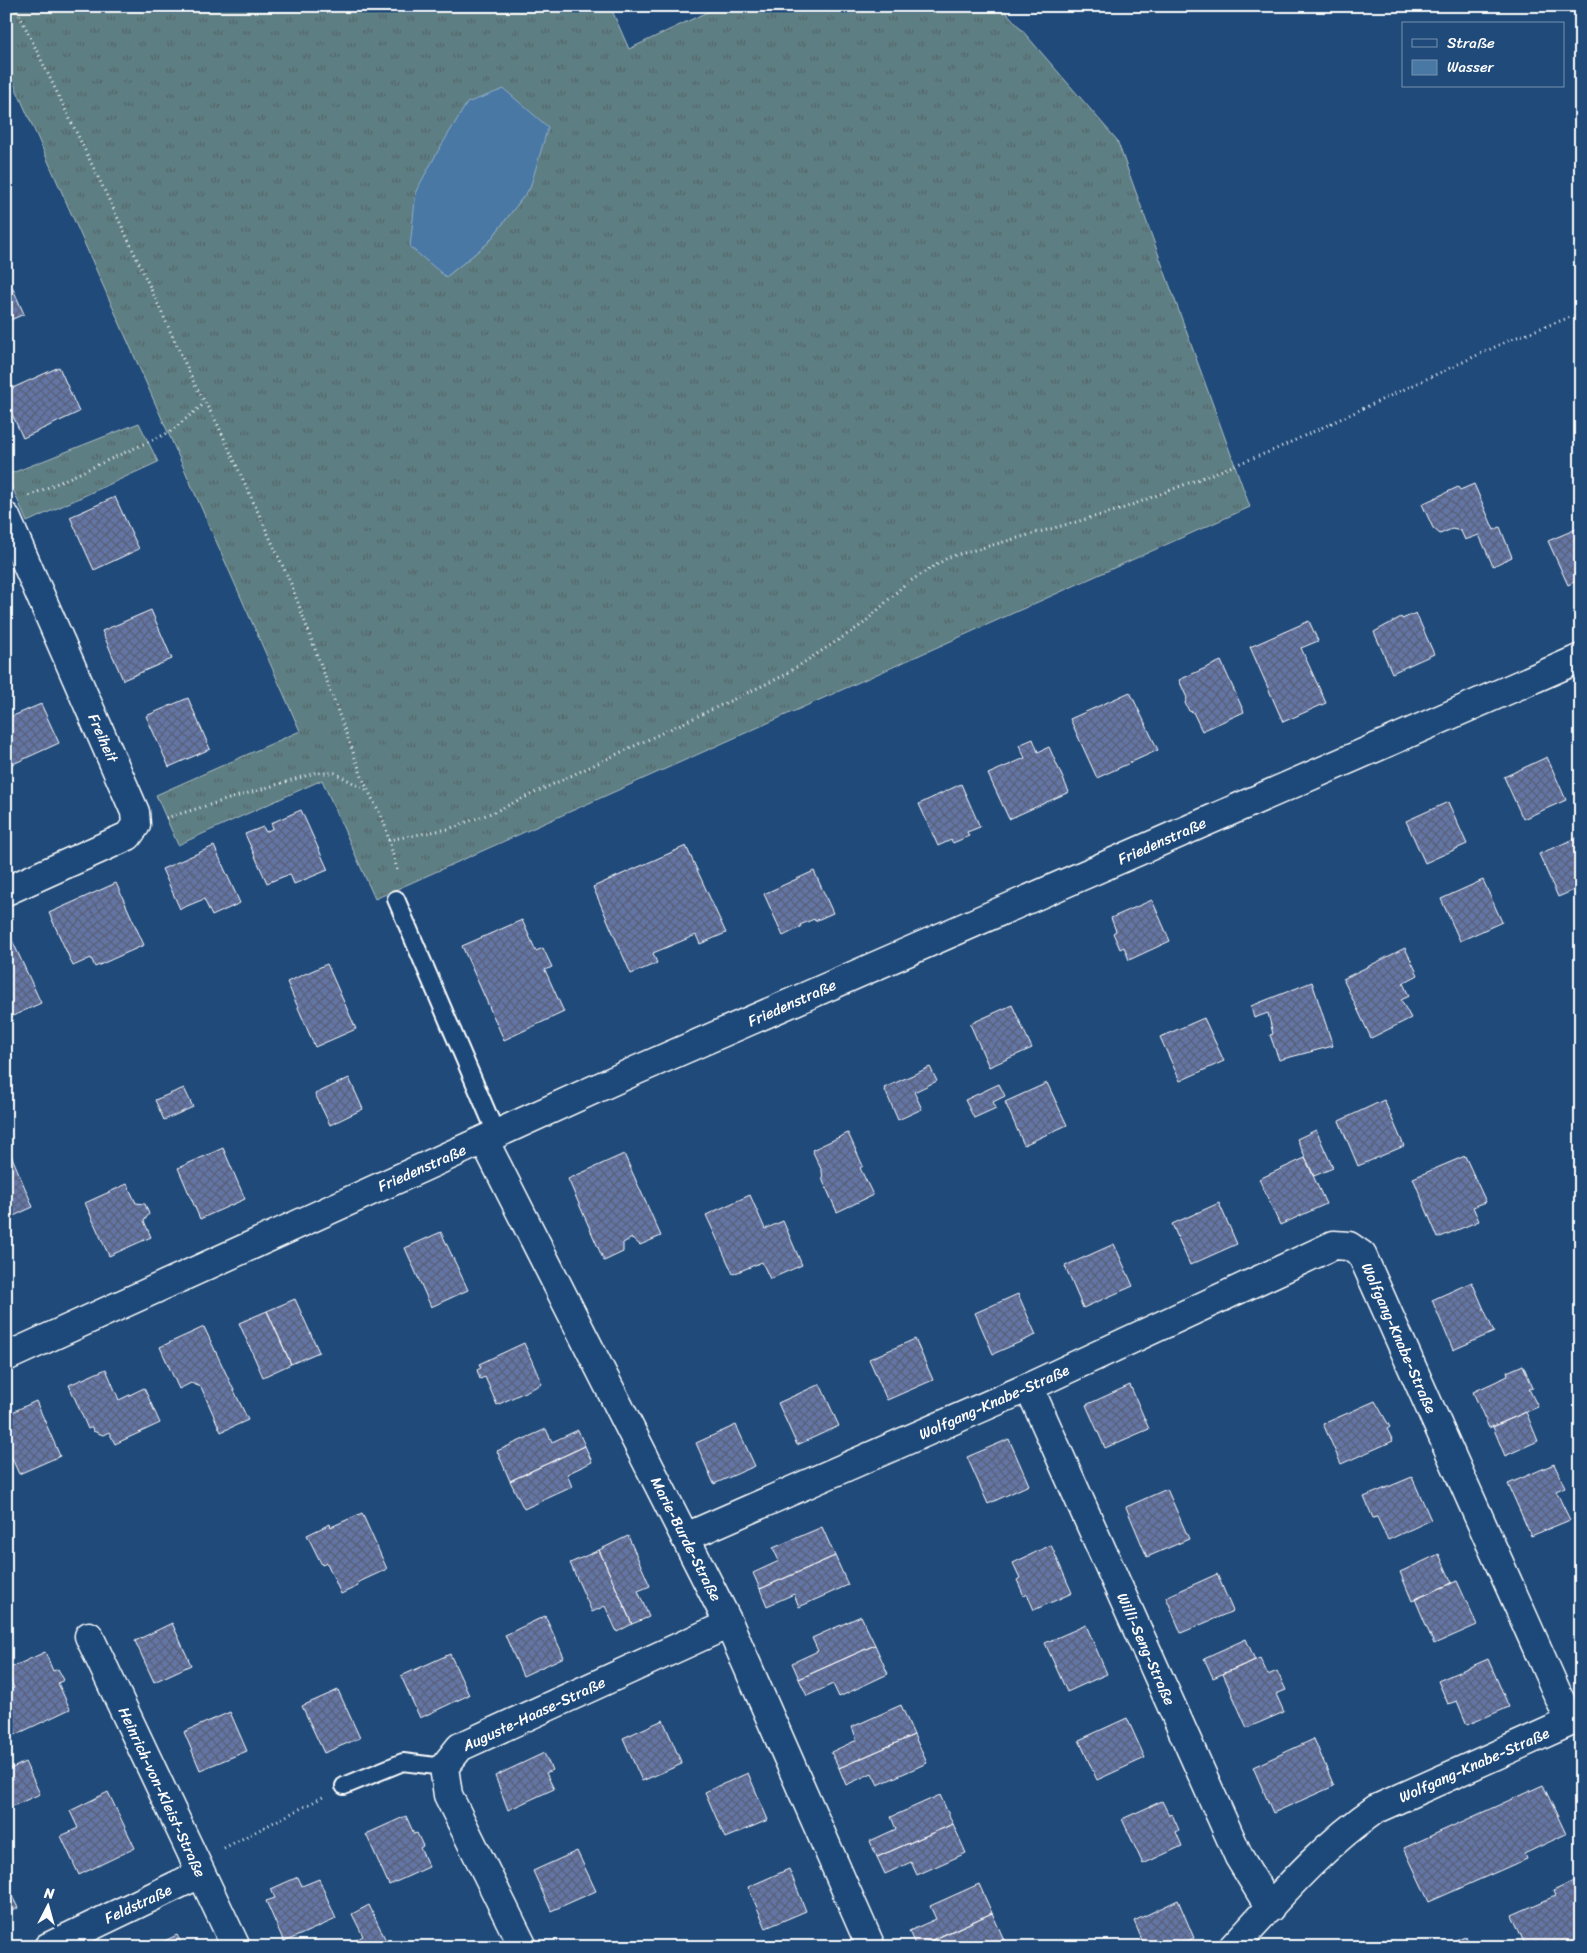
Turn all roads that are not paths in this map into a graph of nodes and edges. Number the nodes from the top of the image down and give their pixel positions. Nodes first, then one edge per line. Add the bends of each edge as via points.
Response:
1 (6, 517) edge
2 (1581, 658) edge
3 (6, 890) edge
4 (396, 898) road end
5 (490, 1137) junction
6 (6, 1357) edge
7 (1029, 1387) junction
8 (686, 1537) junction
9 (729, 1624) junction
10 (89, 1636) dead end
11 (444, 1767) junction
12 (344, 1786) road end
13 (200, 1874) junction
14 (1270, 1908) junction
15 (48, 1947) edge
16 (236, 1947) edge
17 (523, 1947) edge
18 (871, 1947) edge
19 (1233, 1947) edge

1 - 3 street, Freiheit via 135,812 136,825 128,836
2 - 5 street, Friedenstraße
4 - 5 lane
5 - 6 street, Friedenstraße
5 - 8 street, Marie-Burde-Straße
7 - 8 street, Wolfgang-Knabe-Straße
7 - 14 street, Willi-Seng-Straße via 1239,1857
7 - 14 street, Wolfgang-Knabe-Straße via 1334,1245 1349,1246 1362,1255 1570,1722 1376,1810 1348,1828
8 - 9 street, Marie-Burde-Straße
9 - 11 street, Auguste-Haase-Straße via 460,1746
9 - 18 street, Marie-Burde-Straße
10 - 13 street, Heinrich-von-Kleist-Straße
11 - 12 lane via 403,1762
11 - 17 street via 448,1795
13 - 15 street, Feldstraße
13 - 16 street, Heinrich-von-Kleist-Straße
14 - 19 street, Wolfgang-Knabe-Straße

